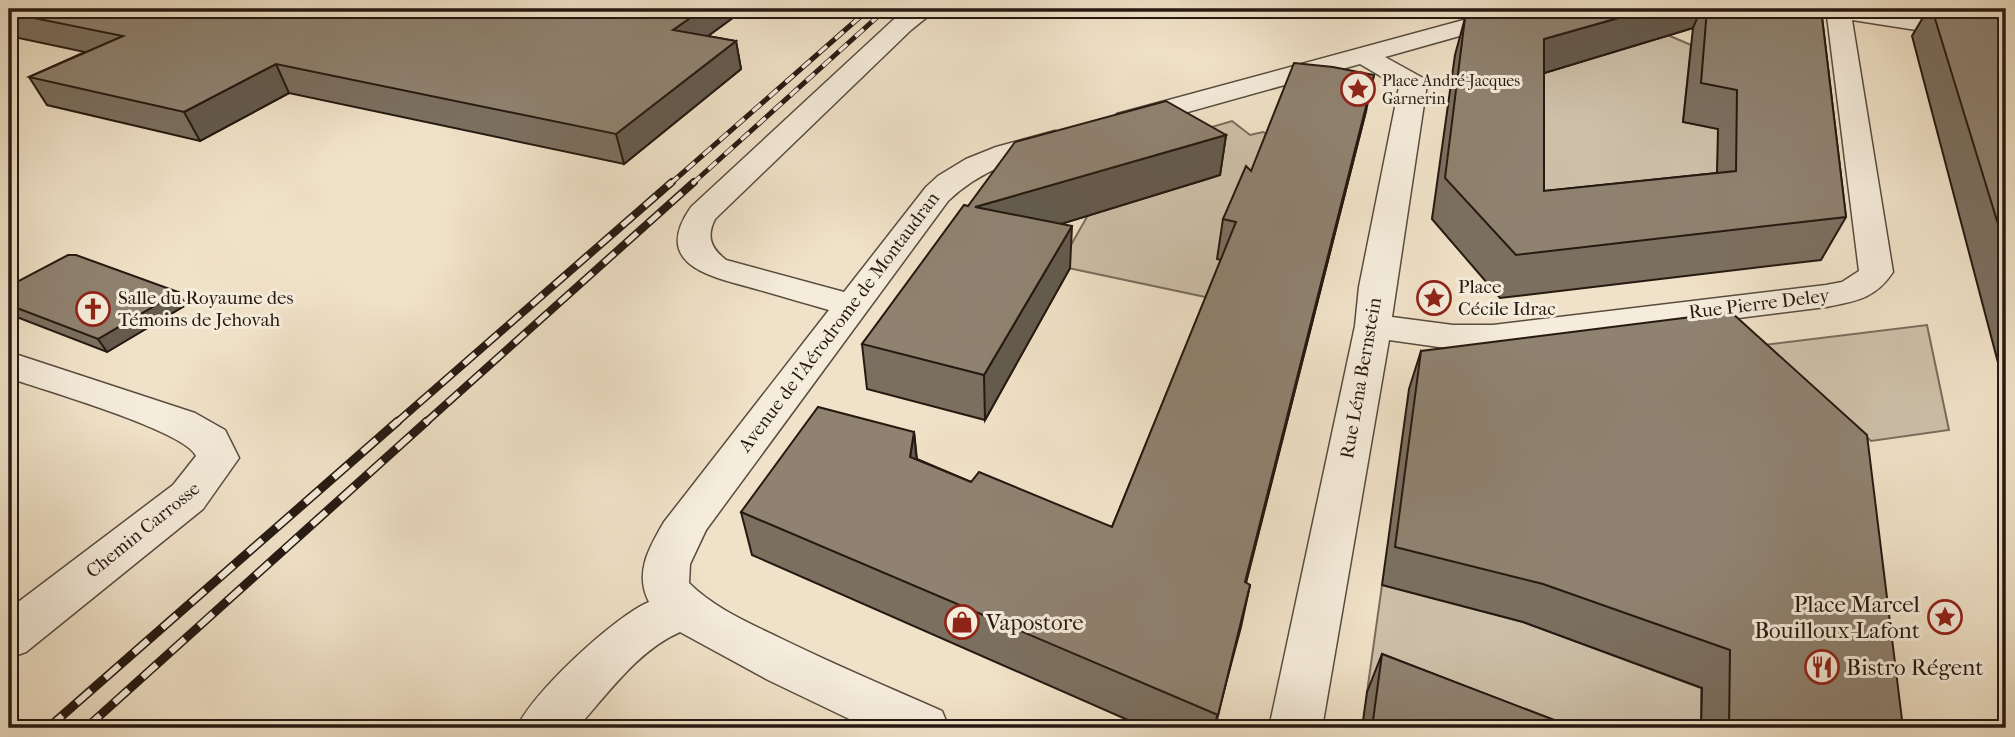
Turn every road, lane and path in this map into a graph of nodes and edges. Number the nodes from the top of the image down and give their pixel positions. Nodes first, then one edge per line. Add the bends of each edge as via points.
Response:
1 (925, 9) edge
2 (1530, 9) edge
3 (1834, 10) edge
4 (2006, 37) edge
5 (1363, 55) junction
6 (852, 305) junction
7 (1373, 326) junction
8 (9, 364) edge
9 (682, 609) junction
10 (9, 636) edge
11 (543, 728) edge
12 (923, 728) edge
13 (1295, 728) edge

1 - 6 street via 902,25 694,226 694,247 714,267
2 - 5 street, Avenue de l'Aérodrome de Montaudran
3 - 4 street
3 - 7 street, Rue Pierre Deley via 1876,272 1863,286 1826,296 1493,337 1453,337
5 - 6 street, Avenue de l'Aérodrome de Montaudran via 978,164 937,194
5 - 7 street, Rue Léna Bernstein via 1413,84
6 - 9 street, Avenue de l'Aérodrome de Montaudran via 674,544 666,568 667,592
7 - 13 street, Rue Léna Bernstein
8 - 10 street, Chemin Carrosse via 181,423 210,440 218,458 188,497
9 - 11 street via 652,622 620,648
9 - 12 street

